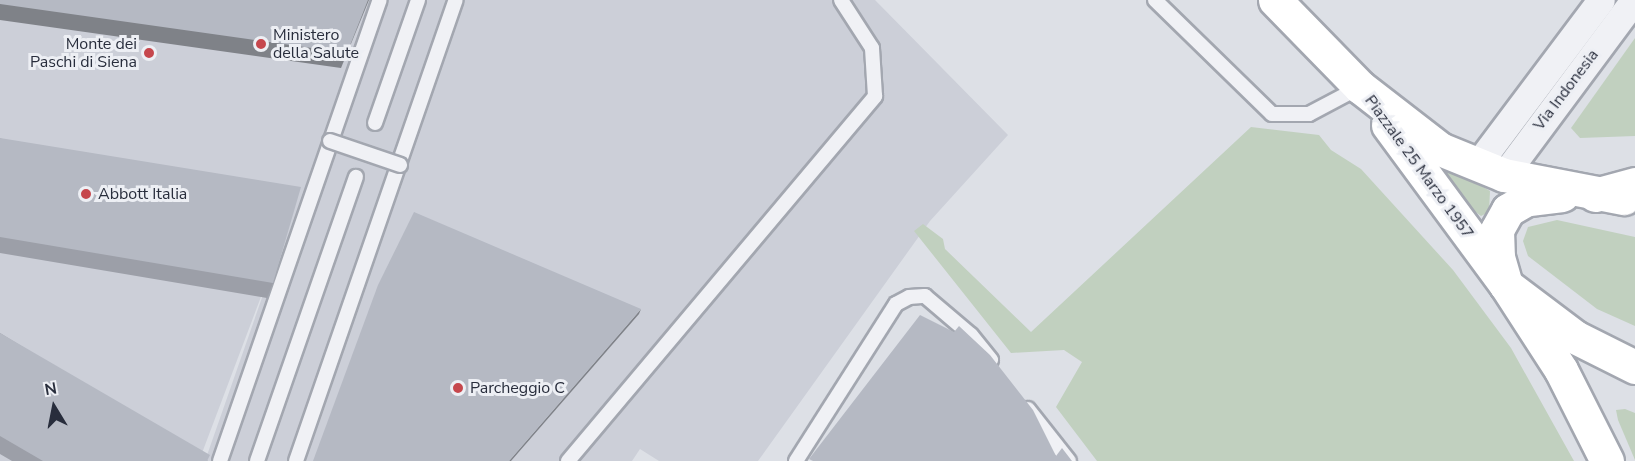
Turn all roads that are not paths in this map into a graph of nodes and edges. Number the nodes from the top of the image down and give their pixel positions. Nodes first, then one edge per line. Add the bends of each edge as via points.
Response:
1 (380, 0) edge
2 (417, 0) edge
3 (456, 0) edge
4 (841, 0) edge
5 (1155, 0) edge
6 (1275, 0) edge
7 (1601, 0) edge
8 (1628, 2) edge
9 (1360, 87) junction
10 (375, 123) dead end
11 (324, 139) junction
12 (400, 165) junction
13 (1491, 170) junction
14 (356, 177) dead end
15 (1635, 184) edge
16 (1595, 195) junction
17 (1635, 200) edge
18 (1506, 285) junction
19 (1635, 367) edge
20 (999, 371) edge
21 (1020, 398) edge
22 (220, 461) edge
23 (256, 461) edge
24 (296, 461) edge
25 (568, 461) edge
26 (796, 461) edge
27 (1069, 461) edge
28 (1607, 461) edge

1 - 11 lane
2 - 10 lane
3 - 12 lane
4 - 25 lane via 872,48 874,96
5 - 9 lane via 1272,114 1309,114
6 - 9 main road
7 - 13 street, Via Indonesia
8 - 13 street, Via Indonesia
9 - 13 main road, Piazzale 25 Marzo 1957 via 1424,139
9 - 18 main road, Piazzale 25 Marzo 1957
11 - 12 lane, bridge
11 - 22 lane
12 - 24 lane
13 - 16 main road, Piazzale 25 Marzo 1957
14 - 23 lane
15 - 16 main road
16 - 17 main road, Piazzale 25 Marzo 1957
16 - 18 main road, Piazzale 25 Marzo 1957 via 1527,199 1508,210 1496,242
18 - 19 main road, Piazzale 25 Marzo 1957 via 1575,336
18 - 28 main road via 1561,370
20 - 26 lane via 972,335 925,296 909,297 896,304
21 - 27 lane

